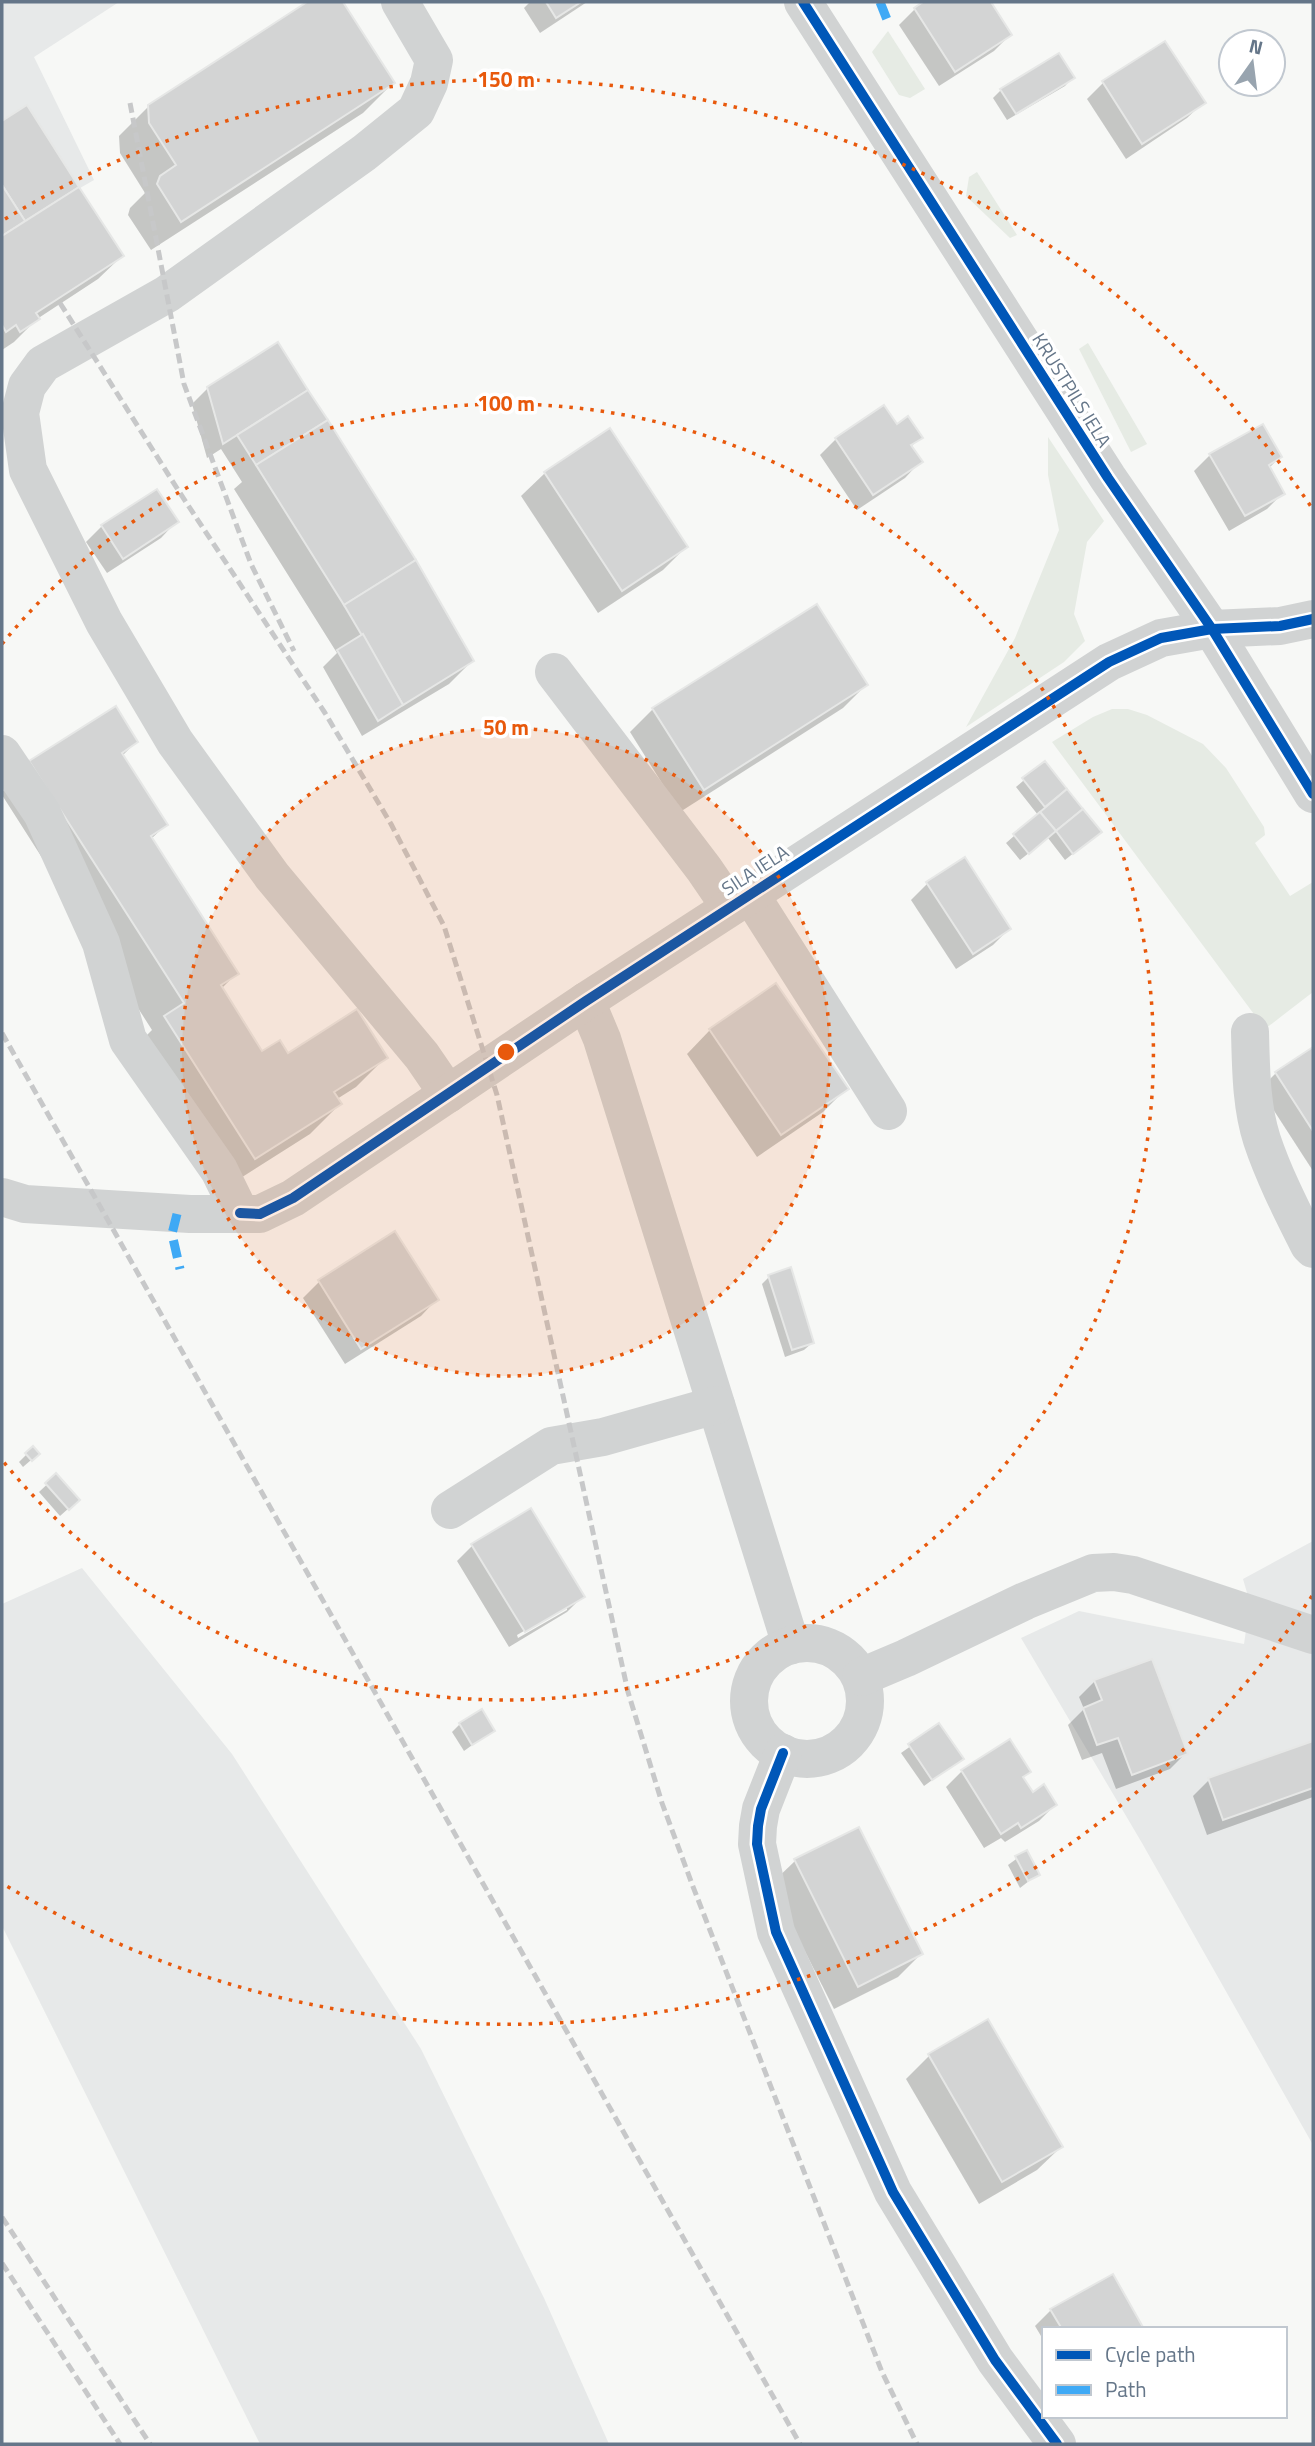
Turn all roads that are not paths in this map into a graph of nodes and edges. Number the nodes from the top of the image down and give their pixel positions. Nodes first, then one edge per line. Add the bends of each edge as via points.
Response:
1 (400, 2) edge
2 (803, 2) edge
3 (1313, 619) edge
4 (1212, 629) junction
5 (554, 672) dead end
6 (2, 754) edge
7 (1313, 794) edge
8 (740, 900) junction
9 (586, 1001) junction
10 (1250, 1032) dead end
11 (448, 1094) junction
12 (887, 1111) dead end
13 (2, 1198) edge
14 (240, 1213) junction
15 (1313, 1248) edge
16 (716, 1405) junction
17 (450, 1510) dead end
18 (1313, 1635) edge
19 (791, 1644) junction
20 (860, 1677) junction
21 (783, 1753) junction
22 (1057, 2444) edge

1 - 11 street via 434,60 416,111 167,294 43,364 27,386 20,413 28,470 104,622 175,742 272,876 422,1056
2 - 4 street, KRUSTPILS IELA via 1108,478
3 - 4 street, SILA IELA
4 - 7 street, KRUSTPILS IELA
4 - 8 street, SILA IELA via 1161,638 1108,662
5 - 8 street via 704,869
6 - 14 street via 42,813 101,943 128,1040 219,1170
8 - 9 street, SILA IELA
8 - 12 street
9 - 11 street, SILA IELA
9 - 16 street via 602,1039
10 - 15 street via 1251,1084 1262,1139
11 - 14 street, SILA IELA via 293,1198 260,1214
13 - 14 street, SILA IELA via 115,1211
16 - 17 street via 603,1437 551,1446
16 - 19 street
18 - 20 street via 1133,1575 1093,1573
19 - 20 street via 812,1642 832,1648 849,1660
19 - 21 street via 759,1667 749,1706 766,1742
20 - 21 street via 865,1693 863,1722 849,1742 812,1758
21 - 22 street via 761,1809 757,1844 776,1932 893,2192 995,2360

